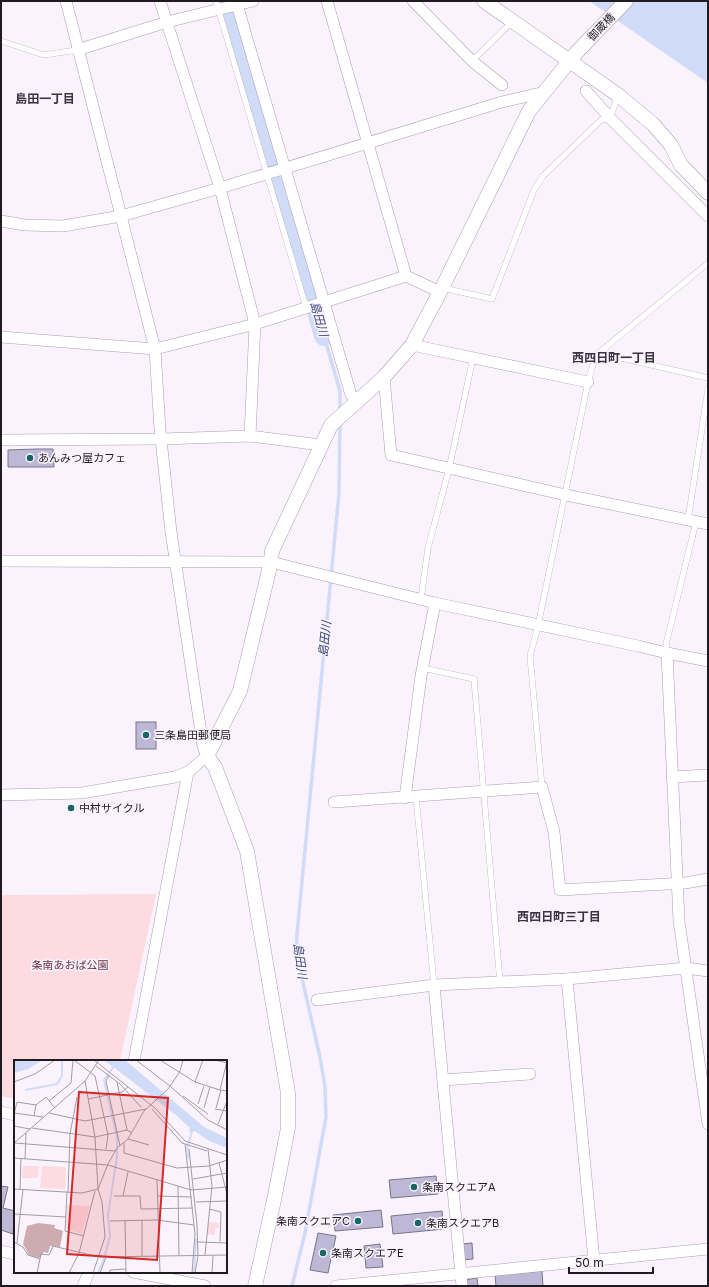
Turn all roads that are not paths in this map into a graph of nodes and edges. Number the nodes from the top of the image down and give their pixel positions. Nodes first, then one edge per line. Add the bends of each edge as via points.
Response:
1 (66, 1) edge
2 (160, 1) edge
3 (253, 1) edge
4 (327, 1) edge
5 (413, 1) edge
6 (484, 1) edge
7 (626, 1) edge
8 (237, 3) edge
9 (217, 6) edge
10 (512, 21) junction
11 (167, 22) junction
12 (1, 41) edge
13 (77, 50) junction
14 (573, 57) junction
15 (472, 61) junction
16 (502, 85) dead end
17 (586, 91) dead end
18 (545, 92) junction
19 (618, 95) junction
20 (610, 118) junction
21 (368, 143) junction
22 (284, 169) junction
23 (268, 173) junction
24 (220, 188) junction
25 (708, 193) edge
26 (121, 216) junction
27 (708, 216) edge
28 (1, 221) edge
29 (708, 263) edge
30 (406, 276) junction
31 (441, 290) junction
32 (323, 301) junction
33 (306, 307) junction
34 (255, 324) junction
35 (1, 337) edge
36 (412, 345) junction
37 (155, 349) junction
38 (601, 351) junction
39 (473, 358) junction
40 (384, 377) junction
41 (708, 378) edge
42 (588, 382) junction
43 (708, 389) edge
44 (358, 400) junction
45 (250, 436) junction
46 (162, 439) junction
47 (1, 440) edge
48 (321, 446) junction
49 (449, 469) junction
50 (566, 495) junction
51 (692, 521) junction
52 (708, 524) edge
53 (1, 560) edge
54 (175, 562) junction
55 (271, 562) junction
56 (421, 599) junction
57 (435, 603) junction
58 (538, 626) junction
59 (667, 654) junction
60 (708, 661) edge
61 (423, 668) junction
62 (207, 756) junction
63 (188, 772) junction
64 (708, 775) edge
65 (672, 777) junction
66 (542, 787) junction
67 (482, 792) junction
68 (1, 795) edge
69 (411, 798) junction
70 (334, 802) dead end
71 (708, 879) edge
72 (677, 883) junction
73 (686, 968) junction
74 (708, 971) edge
75 (567, 979) junction
76 (500, 982) junction
77 (434, 985) junction
78 (317, 1000) dead end
79 (134, 1060) edge
80 (530, 1074) dead end
81 (443, 1080) junction
82 (1, 1112) edge
83 (14, 1115) edge
84 (708, 1124) edge
85 (708, 1249) edge
86 (1, 1251) edge
87 (14, 1254) edge
88 (594, 1260) junction
89 (89, 1273) edge
90 (138, 1273) edge
91 (461, 1275) junction
92 (83, 1286) edge
93 (205, 1286) edge
94 (255, 1286) edge
95 (336, 1286) edge
96 (462, 1286) edge

1 - 13 street
2 - 11 street
3 - 8 street
4 - 21 street
5 - 15 street
6 - 10 street
7 - 14 street, 御蔵橋
8 - 9 street
8 - 22 street
9 - 11 street
9 - 23 lane
10 - 14 street
10 - 15 lane
11 - 13 street
11 - 24 street
12 - 13 lane via 44,55
13 - 26 street
14 - 18 street, 御蔵橋
14 - 19 street
15 - 16 street
17 - 20 street
18 - 21 street via 502,102
18 - 31 street, 御蔵橋 via 529,111
19 - 20 lane
19 - 25 street via 663,134 681,165
20 - 27 street
20 - 31 lane via 601,120 543,176 534,190 492,299
21 - 22 street
21 - 30 street
22 - 23 street
22 - 32 street
23 - 24 street
23 - 33 lane
24 - 26 street
24 - 34 street
26 - 28 street via 63,226 24,225
26 - 37 street
29 - 38 lane
30 - 31 street
30 - 32 street
31 - 36 street, 御蔵橋
32 - 33 street
32 - 44 street via 351,395
33 - 34 street
34 - 37 street
34 - 45 street
35 - 37 street
36 - 39 street
36 - 40 street, 御蔵橋
37 - 46 street
38 - 41 lane via 608,355
38 - 42 lane via 596,355
39 - 42 street
39 - 49 lane
40 - 44 street, 御蔵橋
40 - 49 street via 391,455
42 - 50 lane
43 - 51 lane
44 - 48 street, 御蔵橋 via 331,425
45 - 46 street
45 - 48 street
46 - 47 street
46 - 54 street
48 - 55 street, 御蔵橋 via 272,551
49 - 50 street
49 - 56 lane via 428,548
50 - 51 street
50 - 58 lane
51 - 52 street
51 - 59 lane via 666,644
53 - 54 street
54 - 55 street
54 - 62 street via 203,746
55 - 56 street
55 - 62 street, 御蔵橋 via 240,691
56 - 57 street
57 - 58 street
57 - 61 street
58 - 59 street
58 - 66 lane via 530,656
59 - 60 street
59 - 65 street
61 - 67 lane via 474,679
61 - 69 street
62 - 63 street
62 - 94 street via 215,767 247,851 288,1093 288,1128
63 - 68 street via 176,777 82,793
63 - 79 street
64 - 65 street
65 - 72 street
66 - 67 street
66 - 72 street via 554,832 560,890
67 - 69 street
67 - 76 lane
69 - 70 street
69 - 77 lane
71 - 72 street
72 - 73 street
73 - 74 street
73 - 75 street
73 - 84 street
75 - 76 street
75 - 88 street
76 - 77 street
77 - 78 street
77 - 81 street
80 - 81 street
81 - 91 street
82 - 83 street
85 - 88 street
86 - 87 street
88 - 91 street
89 - 92 street
90 - 93 street
91 - 95 street
91 - 96 street

